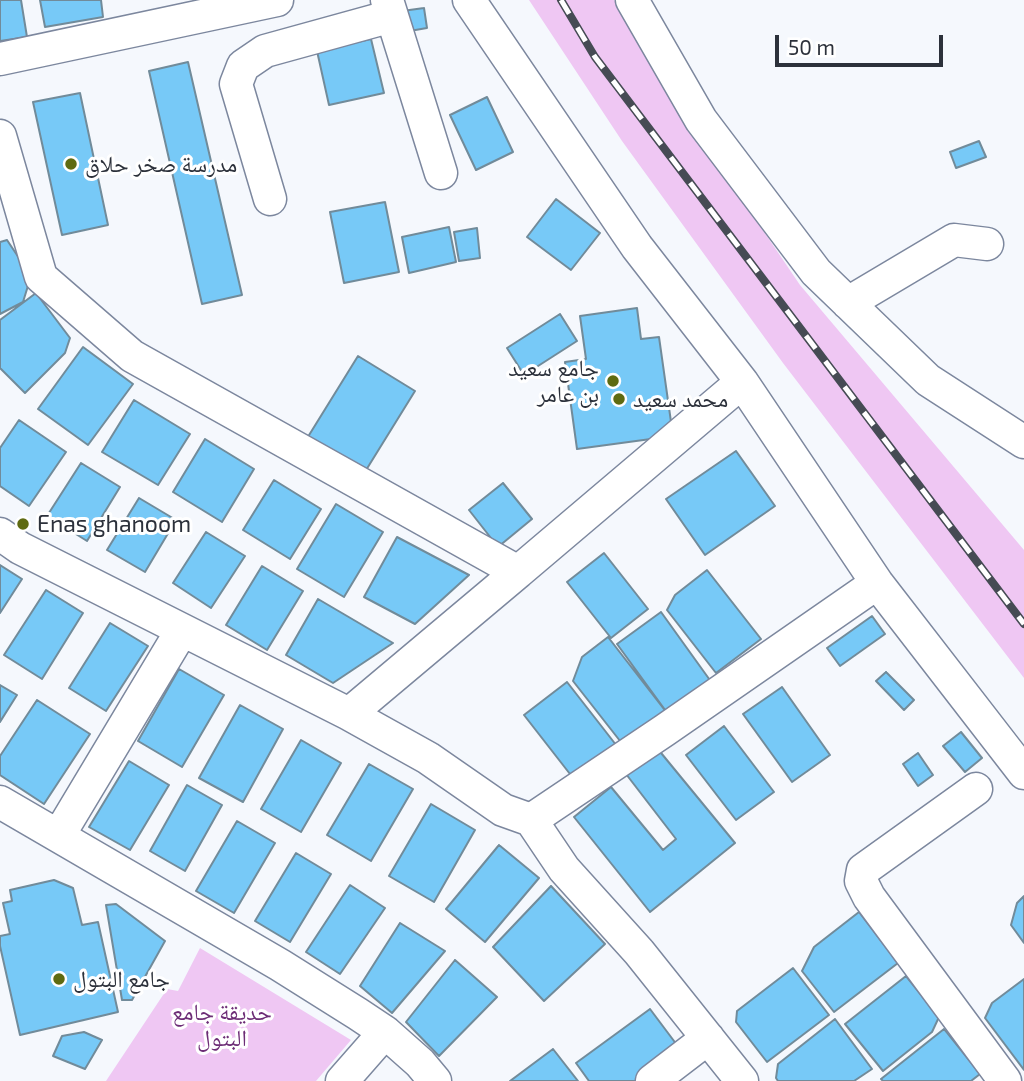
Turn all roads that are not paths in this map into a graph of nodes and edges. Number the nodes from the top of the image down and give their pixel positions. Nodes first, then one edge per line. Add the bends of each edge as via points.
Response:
1 (277, 0) edge
2 (469, 0) edge
3 (632, 0) edge
4 (389, 8) edge
5 (0, 59) edge
6 (0, 136) edge
7 (441, 173) dead end
8 (270, 199) dead end
9 (987, 244) dead end
10 (848, 303) junction
11 (743, 382) junction
12 (1024, 442) edge
13 (0, 534) edge
14 (518, 572) junction
15 (877, 583) junction
16 (182, 630) junction
17 (349, 714) junction
18 (1024, 773) edge
19 (976, 789) dead end
20 (0, 802) edge
21 (531, 820) junction
22 (59, 835) junction
23 (385, 1032) junction
24 (709, 1038) junction
25 (342, 1081) edge
26 (435, 1081) edge
27 (652, 1081) edge
28 (742, 1081) edge
29 (1005, 1081) edge

1 - 5 street
2 - 11 street via 637,247
3 - 10 street via 701,120 816,272
4 - 7 street
4 - 8 street via 265,51 243,66 236,85
6 - 14 street via 41,277 132,356
9 - 10 street via 954,240
10 - 12 street via 928,380
11 - 14 street
11 - 15 street
13 - 16 street
14 - 17 street
15 - 18 street
15 - 21 street
16 - 17 street
16 - 22 street
17 - 21 street via 428,758 503,810
19 - 29 street via 863,870 861,881
20 - 22 street
21 - 24 street via 564,869
22 - 23 street via 281,965
23 - 25 street
23 - 26 street
24 - 27 street
24 - 28 street

